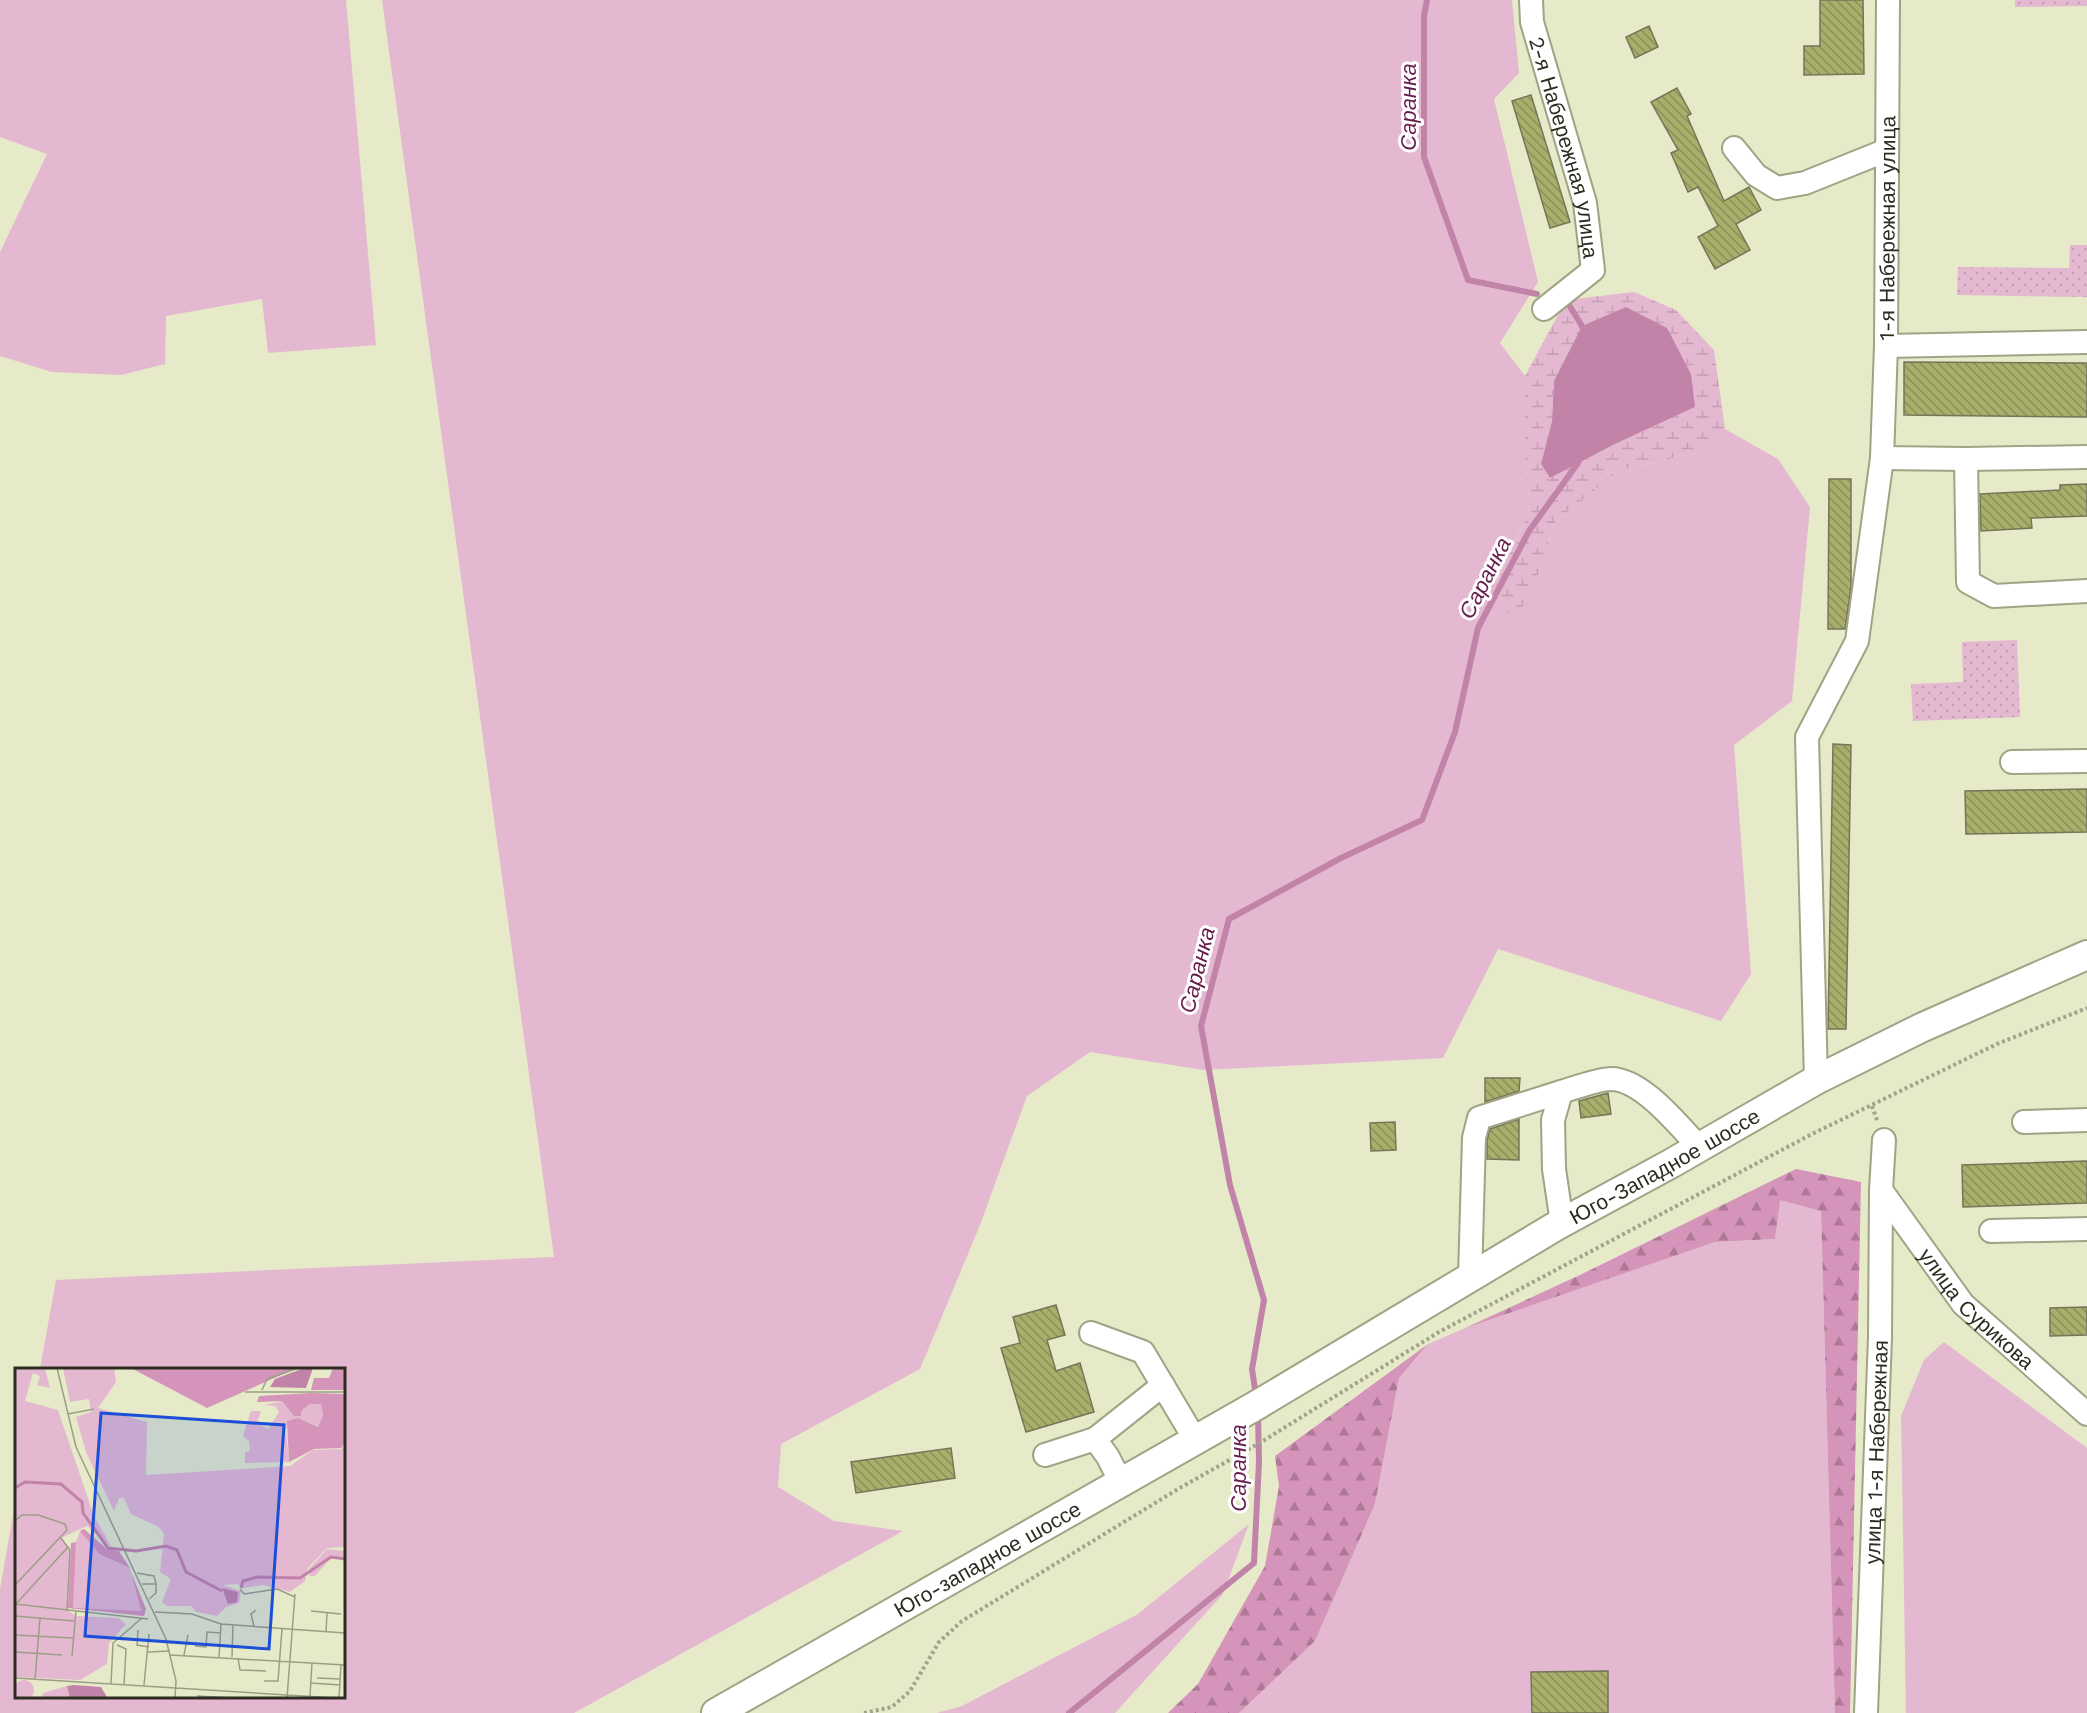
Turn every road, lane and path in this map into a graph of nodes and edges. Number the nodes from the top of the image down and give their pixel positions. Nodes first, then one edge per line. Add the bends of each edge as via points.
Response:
1 (1531, 0) edge
2 (1888, 0) edge
3 (1734, 148) dead end
4 (1887, 150) junction
5 (1544, 309) dead end
6 (2087, 342) edge
7 (1886, 346) junction
8 (2087, 457) edge
9 (1882, 458) junction
10 (1966, 459) junction
11 (2087, 591) edge
12 (2087, 761) edge
13 (2012, 762) dead end
14 (2087, 955) edge
15 (2087, 1008) edge
16 (1816, 1080) junction
17 (1561, 1092) junction
18 (2087, 1120) edge
19 (2024, 1122) dead end
20 (1884, 1140) dead end
21 (1699, 1147) junction
22 (1881, 1190) junction
23 (1562, 1223) junction
24 (2087, 1229) edge
25 (1991, 1231) dead end
26 (1470, 1277) junction
27 (1091, 1333) dead end
28 (1163, 1385) junction
29 (1257, 1405) joint
30 (2087, 1414) edge
31 (1095, 1439) junction
32 (1196, 1441) junction
33 (1045, 1455) dead end
34 (1121, 1483) junction
35 (716, 1713) edge
36 (864, 1713) edge
37 (1866, 1713) edge

1 - 5 street, 2-я Набережная улица via 1532,22 1585,203 1593,270
2 - 4 street, 1-я Набережная улица
3 - 4 street via 1756,175 1777,188 1805,183
4 - 7 street, 1-я Набережная улица
6 - 7 street
7 - 9 street, 1-я Набережная улица
8 - 10 street
9 - 10 street
9 - 16 street, 1-я Набережная улица via 1857,640 1807,737
10 - 11 street via 1968,582 1994,596
12 - 13 street
14 - 16 main road, Юго-Западное шоссе via 1923,1027
15 - 36 path via 1997,1044 1812,1134 1439,1332 962,1621 939,1642 910,1691 892,1707
16 - 21 main road, Юго-Западное шоссе
17 - 21 street via 1612,1079 1636,1086
17 - 23 street via 1553,1120 1554,1169
17 - 26 street via 1479,1118 1474,1138
18 - 19 street
20 - 22 street, улица 1-я Набережная
21 - 23 main road, Юго-Западное шоссе
22 - 30 street, улица Сурикова via 1963,1304
22 - 37 street, улица 1-я Набережная via 1880,1337
23 - 26 main road, Юго-Западное шоссе
24 - 25 street
26 - 29 main road, Юго-Западное шоссе
27 - 28 street via 1143,1352
28 - 31 street
28 - 32 street
29 - 32 main road, Юго-западное шоссе
31 - 33 street
31 - 34 street
32 - 34 main road, Юго-западное шоссе
34 - 35 main road, Юго-западное шоссе

